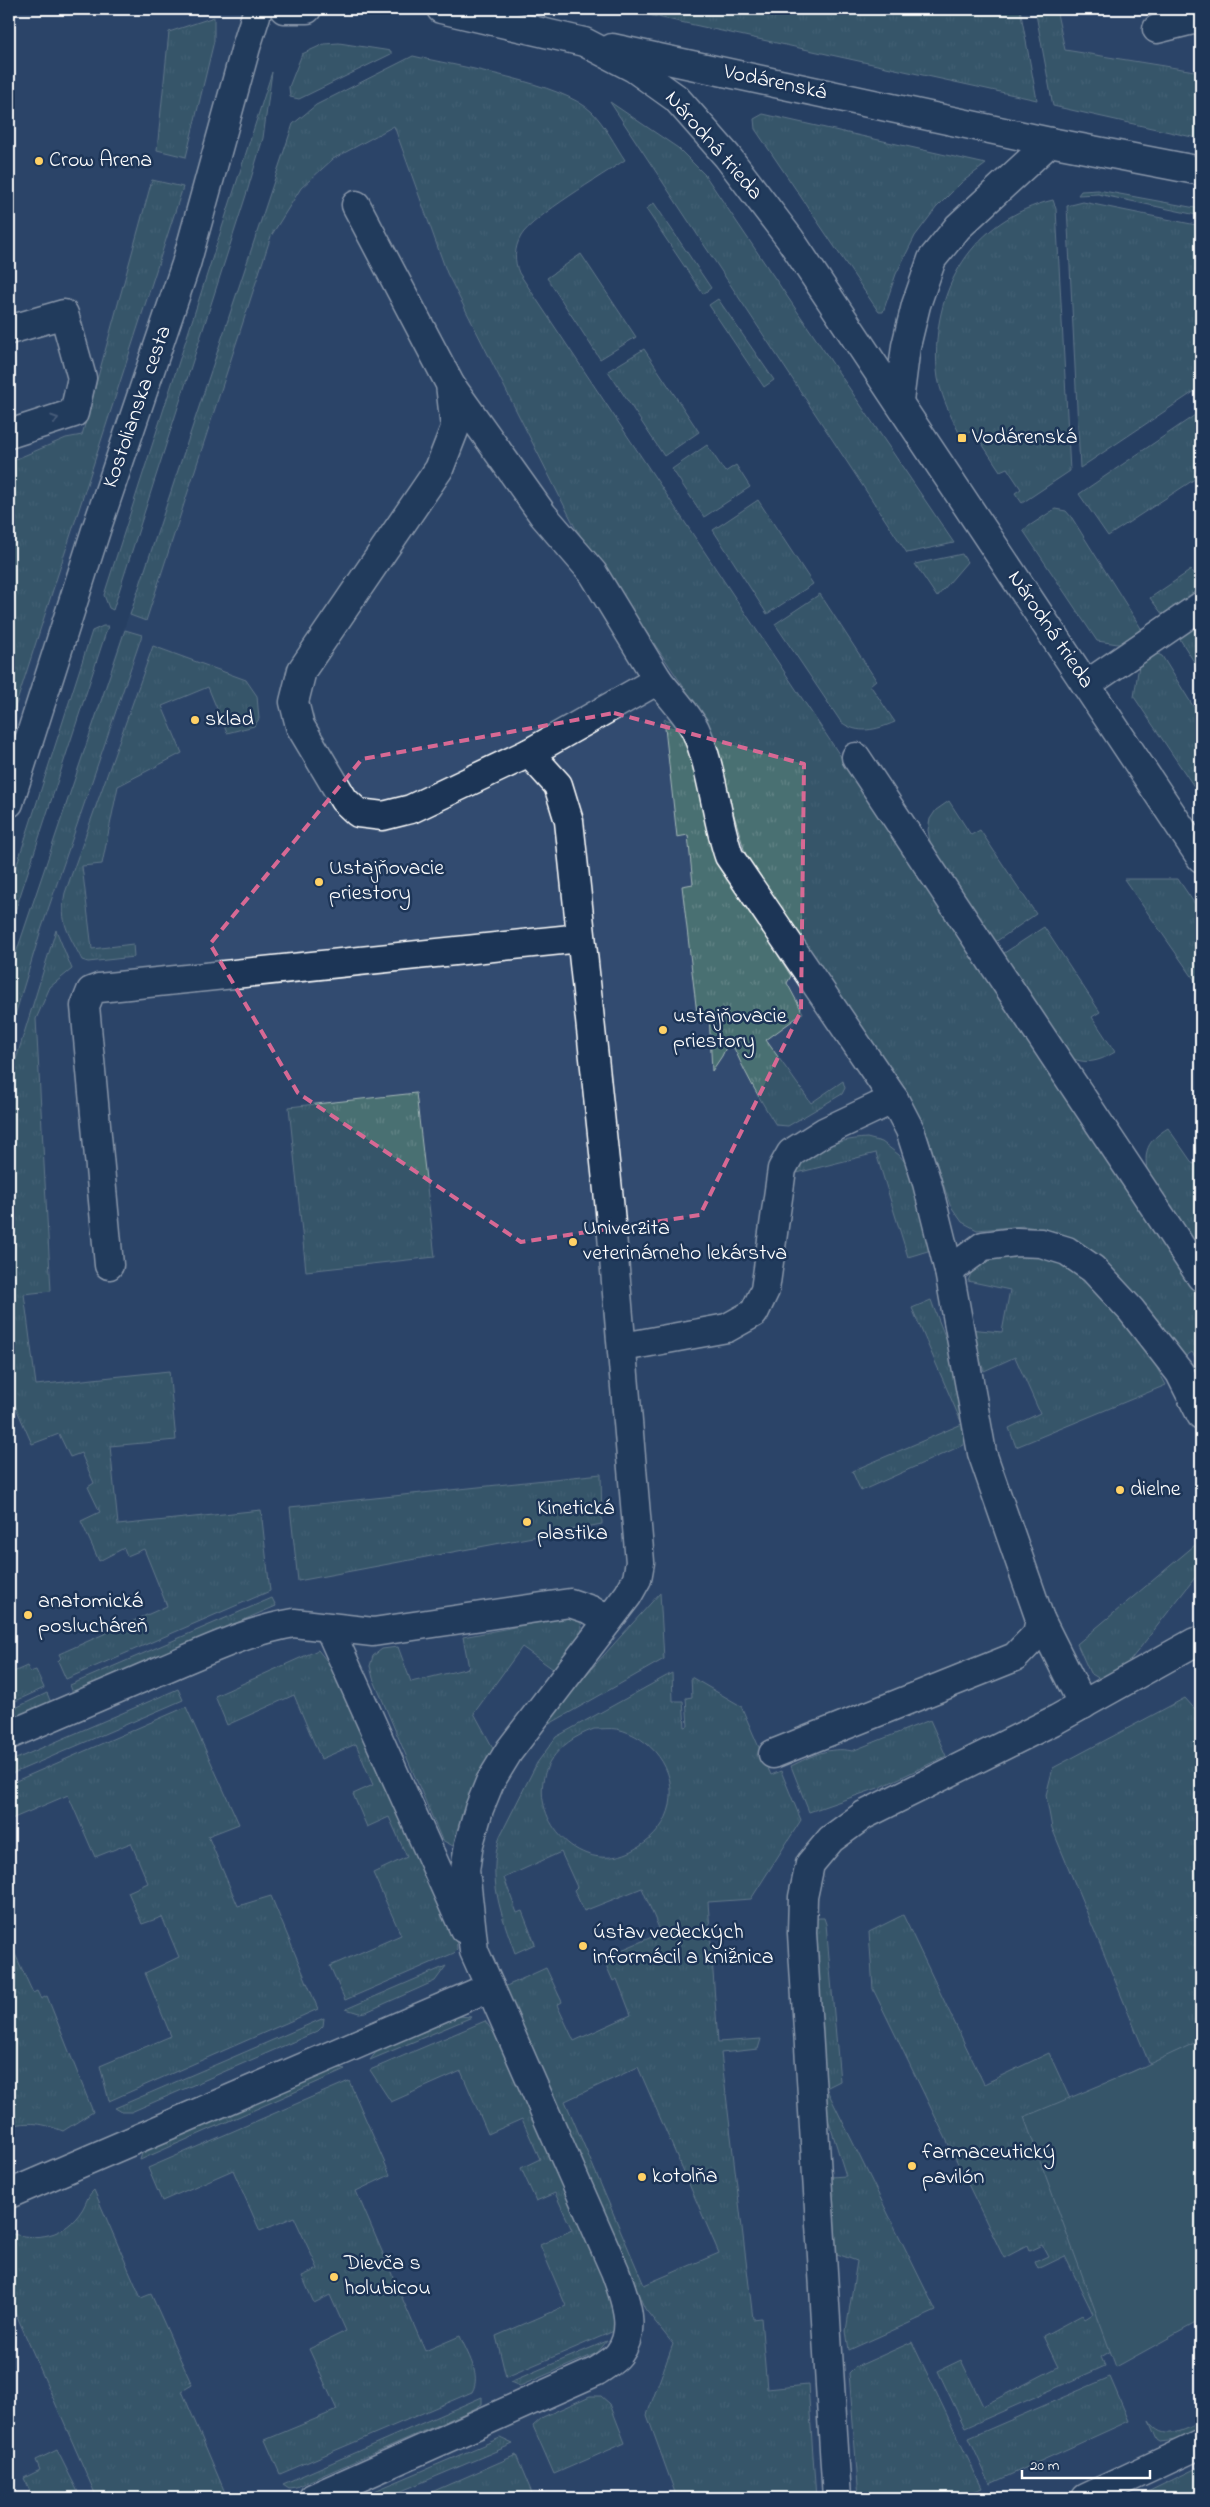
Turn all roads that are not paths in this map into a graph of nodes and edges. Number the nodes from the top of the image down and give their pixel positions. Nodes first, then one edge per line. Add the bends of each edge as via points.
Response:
1 (258, 9) edge
2 (284, 9) edge
3 (308, 9) edge
4 (441, 9) edge
5 (1201, 18) edge
6 (1158, 29) dead end
7 (584, 42) junction
8 (1050, 142) junction
9 (1201, 171) edge
10 (356, 205) dead end
11 (9, 330) edge
12 (450, 384) junction
13 (899, 401) junction
14 (9, 434) edge
15 (1201, 606) edge
16 (658, 680) junction
17 (1086, 684) junction
18 (529, 753) junction
19 (856, 757) dead end
20 (9, 803) edge
21 (1201, 858) edge
22 (581, 938) junction
23 (894, 1098) junction
24 (109, 1265) dead end
25 (949, 1272) junction
26 (1201, 1277) edge
27 (624, 1347) junction
28 (1201, 1415) edge
29 (1040, 1619) junction
30 (608, 1621) junction
31 (329, 1628) junction
32 (1195, 1642) dead end
33 (1083, 1705) junction
34 (9, 1735) edge
35 (774, 1754) dead end
36 (474, 1951) junction
37 (490, 1988) junction
38 (9, 2194) edge
39 (1201, 2444) edge
40 (313, 2498) edge
41 (837, 2498) edge
42 (1086, 2498) edge

1 - 20 street, Kostolianska cesta via 186,264 97,527
2 - 3 street
4 - 7 street, Národná trieda
5 - 6 street
7 - 8 street, Vodárenská
7 - 13 street, Národná trieda via 634,68 676,98 727,156 790,239
8 - 9 street, Vodárenská
8 - 13 street via 958,227 932,259 906,346
10 - 12 street
14 -> 11 street via 74,413 82,378 64,314
12 - 16 street via 543,515 593,573
12 - 18 street via 455,428 439,469 302,670 294,702 300,726 344,800 358,813 383,816 411,809
13 - 17 street, Národná trieda
15 - 17 street
16 - 18 street
16 - 23 street via 694,728 711,779 720,830 729,856
17 - 21 street, Národná trieda
18 - 22 street via 558,785 569,821
19 - 26 street
22 - 24 street via 99,988 91,992 85,1006
22 - 27 street
23 - 25 street via 913,1139 927,1183
23 - 27 street via 824,1132 791,1153 782,1169 765,1290 754,1313 727,1328
25 - 28 street via 983,1246 1041,1243 1067,1251 1093,1269 1131,1310 1180,1373
25 - 29 street via 982,1453
27 - 30 street via 640,1562 633,1587
29 - 33 street
29 - 35 street via 1037,1634 1015,1657
30 - 31 street via 591,1610 570,1603 373,1632
30 - 36 street via 509,1751 490,1782 479,1809 466,1870
31 - 34 street via 294,1623 254,1632
31 - 36 street
32 - 33 street
33 - 41 street via 864,1815 831,1839 810,1864 803,1898 802,1933
36 - 37 street
37 - 38 street
37 - 40 street via 616,2271 629,2314 627,2334 619,2354 597,2371
39 - 42 street

